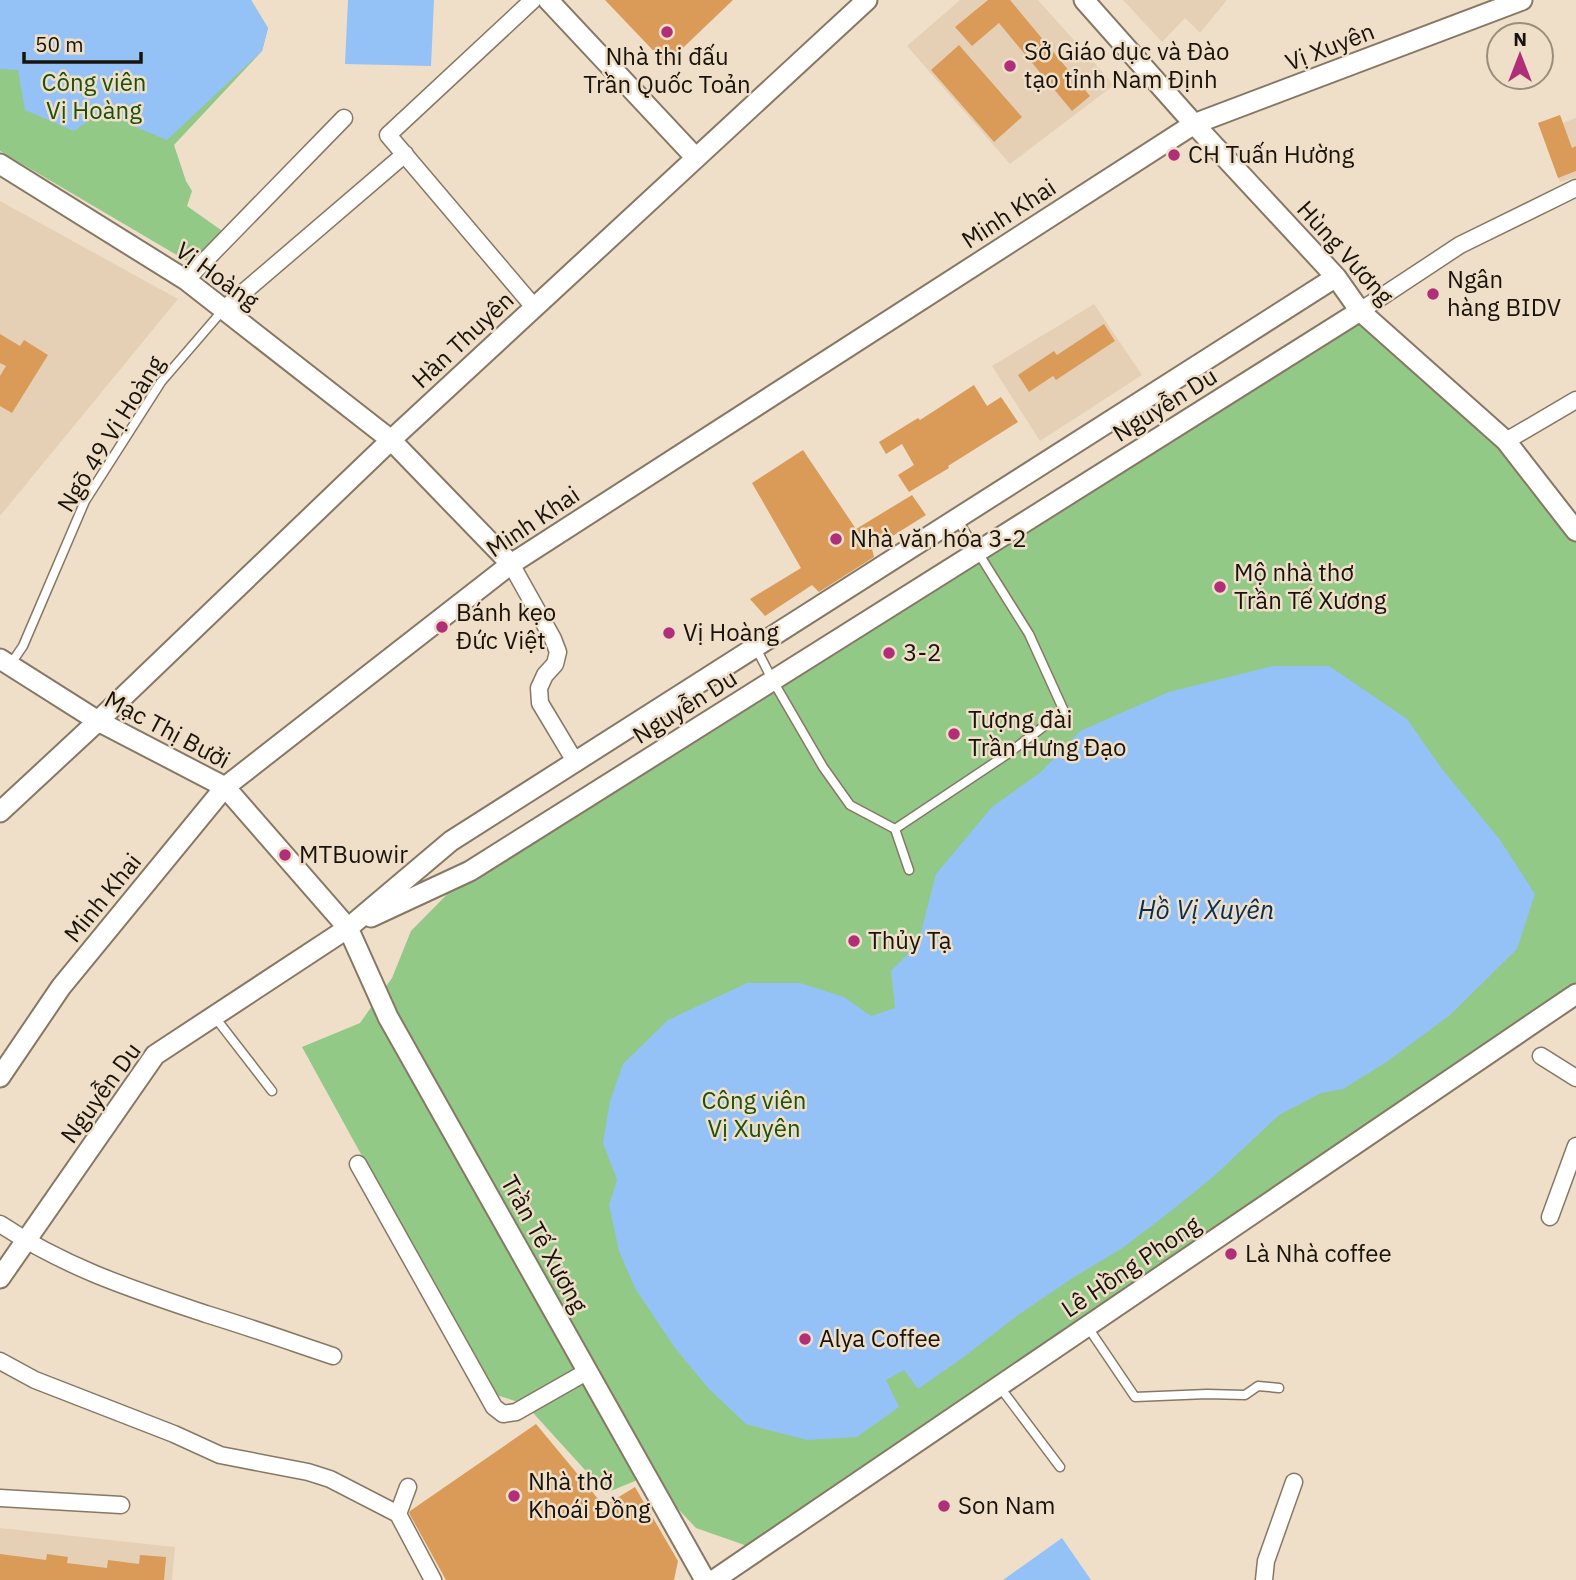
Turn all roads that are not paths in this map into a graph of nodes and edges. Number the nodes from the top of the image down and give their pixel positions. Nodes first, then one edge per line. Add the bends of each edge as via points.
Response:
1 (533, 0) edge
2 (548, 0) edge
3 (866, 0) edge
4 (1084, 0) edge
5 (1522, 0) edge
6 (344, 118) dead end
7 (1194, 124) junction
8 (405, 154) junction
9 (696, 158) junction
10 (0, 164) edge
11 (1576, 188) edge
12 (1336, 277) junction
13 (186, 280) junction
14 (534, 307) junction
15 (223, 309) junction
16 (1360, 312) junction
17 (1576, 400) edge
18 (391, 440) junction
19 (1506, 441) junction
20 (957, 519) junction
21 (1576, 531) edge
22 (979, 551) junction
23 (511, 564) junction
24 (756, 648) junction
25 (5, 662) edge
26 (773, 681) junction
27 (98, 721) junction
28 (576, 763) junction
29 (225, 788) junction
30 (0, 812) edge
31 (895, 829) junction
32 (909, 870) dead end
33 (348, 928) junction
34 (1576, 994) edge
35 (214, 1016) junction
36 (1541, 1056) dead end
37 (0, 1077) edge
38 (1576, 1078) edge
39 (272, 1091) dead end
40 (1576, 1146) edge
41 (358, 1164) dead end
42 (1550, 1217) dead end
43 (0, 1224) edge
44 (26, 1241) junction
45 (0, 1278) edge
46 (1087, 1326) junction
47 (333, 1356) dead end
48 (0, 1361) edge
49 (588, 1371) junction
50 (999, 1386) junction
51 (1279, 1388) dead end
52 (1060, 1467) dead end
53 (1294, 1482) dead end
54 (408, 1487) dead end
55 (0, 1498) edge
56 (121, 1505) dead end
57 (398, 1514) junction
58 (433, 1580) edge
59 (705, 1580) edge
60 (714, 1580) edge
61 (1264, 1580) edge

1 - 8 street via 388,135
2 - 9 street
3 - 9 street, Hàn Thuyên
4 - 7 street, Hùng Vương
5 - 7 street, Vị Xuyên
6 - 13 street
7 - 12 street, Hùng Vương
7 - 23 street, Minh Khai
8 - 14 street
8 - 15 street
9 - 14 street, Hàn Thuyên
10 - 13 street, Vị Hoàng
11 - 16 street via 1460,245
12 - 16 street, Hùng Vương
12 - 20 street, Nguyễn Du
13 - 15 street, Vị Hoàng
14 - 18 street, Hàn Thuyên
15 - 18 street, Vị Hoàng
15 - 25 lane, Ngõ 49 Vị Hoàng via 161,382 85,501 23,646
16 - 19 street, Hùng Vương
16 - 22 street, Nguyễn Du
17 - 19 street
18 - 23 street, Vị Hoàng
18 - 27 street, Hàn Thuyên
19 - 21 street, Hùng Vương
20 - 22 lane
20 - 24 street, Nguyễn Du
22 - 26 street, Nguyễn Du
22 - 31 lane via 1029,634 1063,711
23 - 28 street via 558,652 539,688 540,703
23 - 29 street, Minh Khai
24 - 26 lane
24 - 28 street, Nguyễn Du
25 - 27 street, Mạc Thị Bưởi
26 - 31 lane via 850,805
26 - 33 street, Nguyễn Du via 470,871
27 - 29 street, Mạc Thị Bưởi
27 - 30 street, Hàn Thuyên
28 - 33 street, Nguyễn Du via 451,841
29 - 33 street, Mạc Thị Bưởi
29 - 37 street, Minh Khai via 61,987
31 - 32 lane
33 - 35 street, Nguyễn Du
33 - 49 street, Trần Tế Xương via 388,1017
34 - 46 street, Lê Hồng Phong
35 - 39 lane
35 - 44 street, Nguyễn Du via 155,1055
36 - 38 street
40 - 42 street
41 - 49 street via 494,1407 503,1415 516,1412
43 - 44 street
44 - 45 street, Nguyễn Du
44 - 47 street via 110,1281
46 - 50 street, Lê Hồng Phong
46 - 51 lane via 1135,1397 1245,1395 1258,1386
48 - 57 street via 35,1380 220,1455 330,1479
49 - 59 street, Trần Tế Xương
50 - 52 lane
50 - 60 street, Lê Hồng Phong
53 - 61 street via 1266,1561
54 - 57 street
55 - 56 street
57 - 58 street

